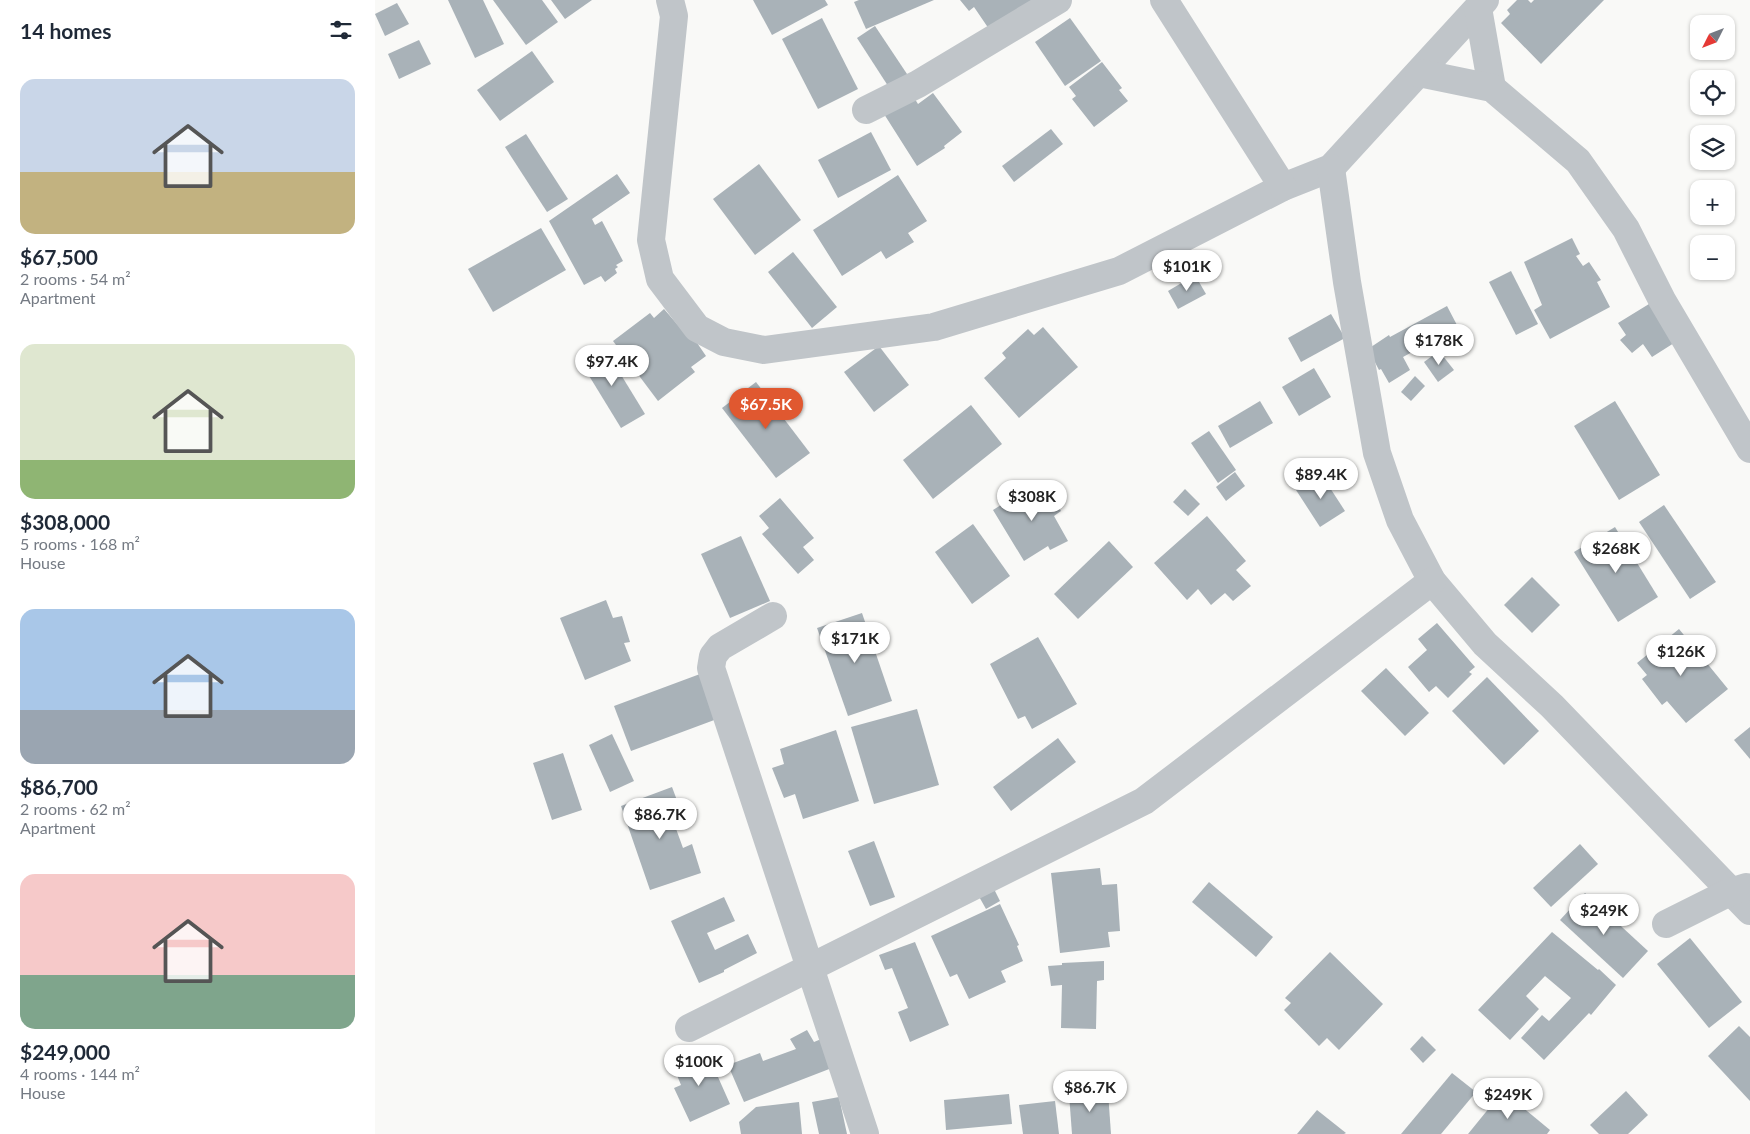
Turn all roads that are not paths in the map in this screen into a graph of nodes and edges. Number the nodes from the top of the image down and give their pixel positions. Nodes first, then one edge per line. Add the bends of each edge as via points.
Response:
1 (670, 0) edge
2 (1058, 0) edge
3 (1164, 0) edge
4 (1482, 4) edge
5 (1419, 74) junction
6 (1492, 88) junction
7 (865, 110) dead end
8 (1331, 168) junction
9 (1283, 187) junction
10 (1742, 423) edge
11 (1750, 449) edge
12 (1432, 581) junction
13 (773, 616) dead end
14 (1740, 889) edge
15 (1750, 911) edge
16 (1665, 924) dead end
17 (811, 967) junction
18 (689, 1028) dead end
19 (865, 1134) edge

1 - 9 street via 674,16 651,240 660,279 697,328 724,342 764,350 934,327 1119,271
2 - 7 street via 919,84
3 - 9 street
4 - 5 street
4 - 6 street
5 - 6 street
5 - 8 street
6 - 10 street via 1578,161 1626,229 1662,300
8 - 9 street
8 - 12 street via 1377,454 1400,520
10 - 11 street
12 - 14 street via 1485,644
12 - 17 street via 1144,801
13 - 17 street via 720,647 713,656 711,668
14 - 15 street
14 - 16 street
17 - 18 street
17 - 19 street

